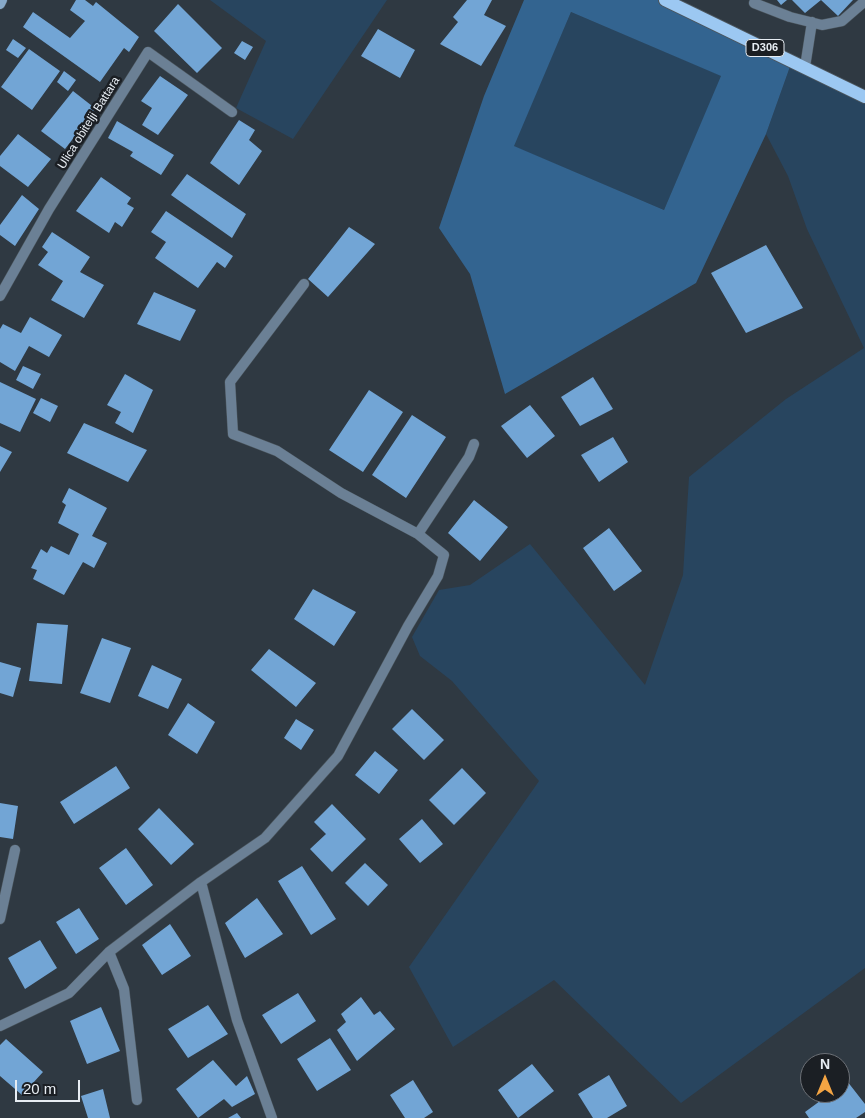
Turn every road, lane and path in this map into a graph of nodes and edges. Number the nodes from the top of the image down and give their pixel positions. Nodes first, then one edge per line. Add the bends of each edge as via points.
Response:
1 (2, 0) edge
2 (665, 0) edge
3 (865, 1) edge
4 (754, 3) dead end
5 (0, 4) edge
6 (812, 22) junction
7 (805, 68) junction
8 (865, 97) edge
9 (232, 112) dead end
10 (304, 284) dead end
11 (0, 296) edge
12 (474, 444) dead end
13 (418, 534) junction
14 (15, 850) dead end
15 (201, 882) junction
16 (0, 919) edge
17 (109, 952) junction
18 (0, 1026) edge
19 (137, 1100) dead end
20 (272, 1118) edge

1 - 5 main road
2 - 7 main road, D306
3 - 6 street via 842,21 822,25
4 - 6 street
6 - 7 street
7 - 8 main road, D306
9 - 11 street, Ulica obitelji Battara via 148,52 49,209
10 - 13 street via 230,382 233,434 277,451 341,492
12 - 13 street via 469,457
13 - 15 street via 444,555 438,576 338,756 264,838
14 - 16 street
15 - 17 street
15 - 20 street via 237,1020
17 - 18 street via 69,993
17 - 19 street via 124,989

